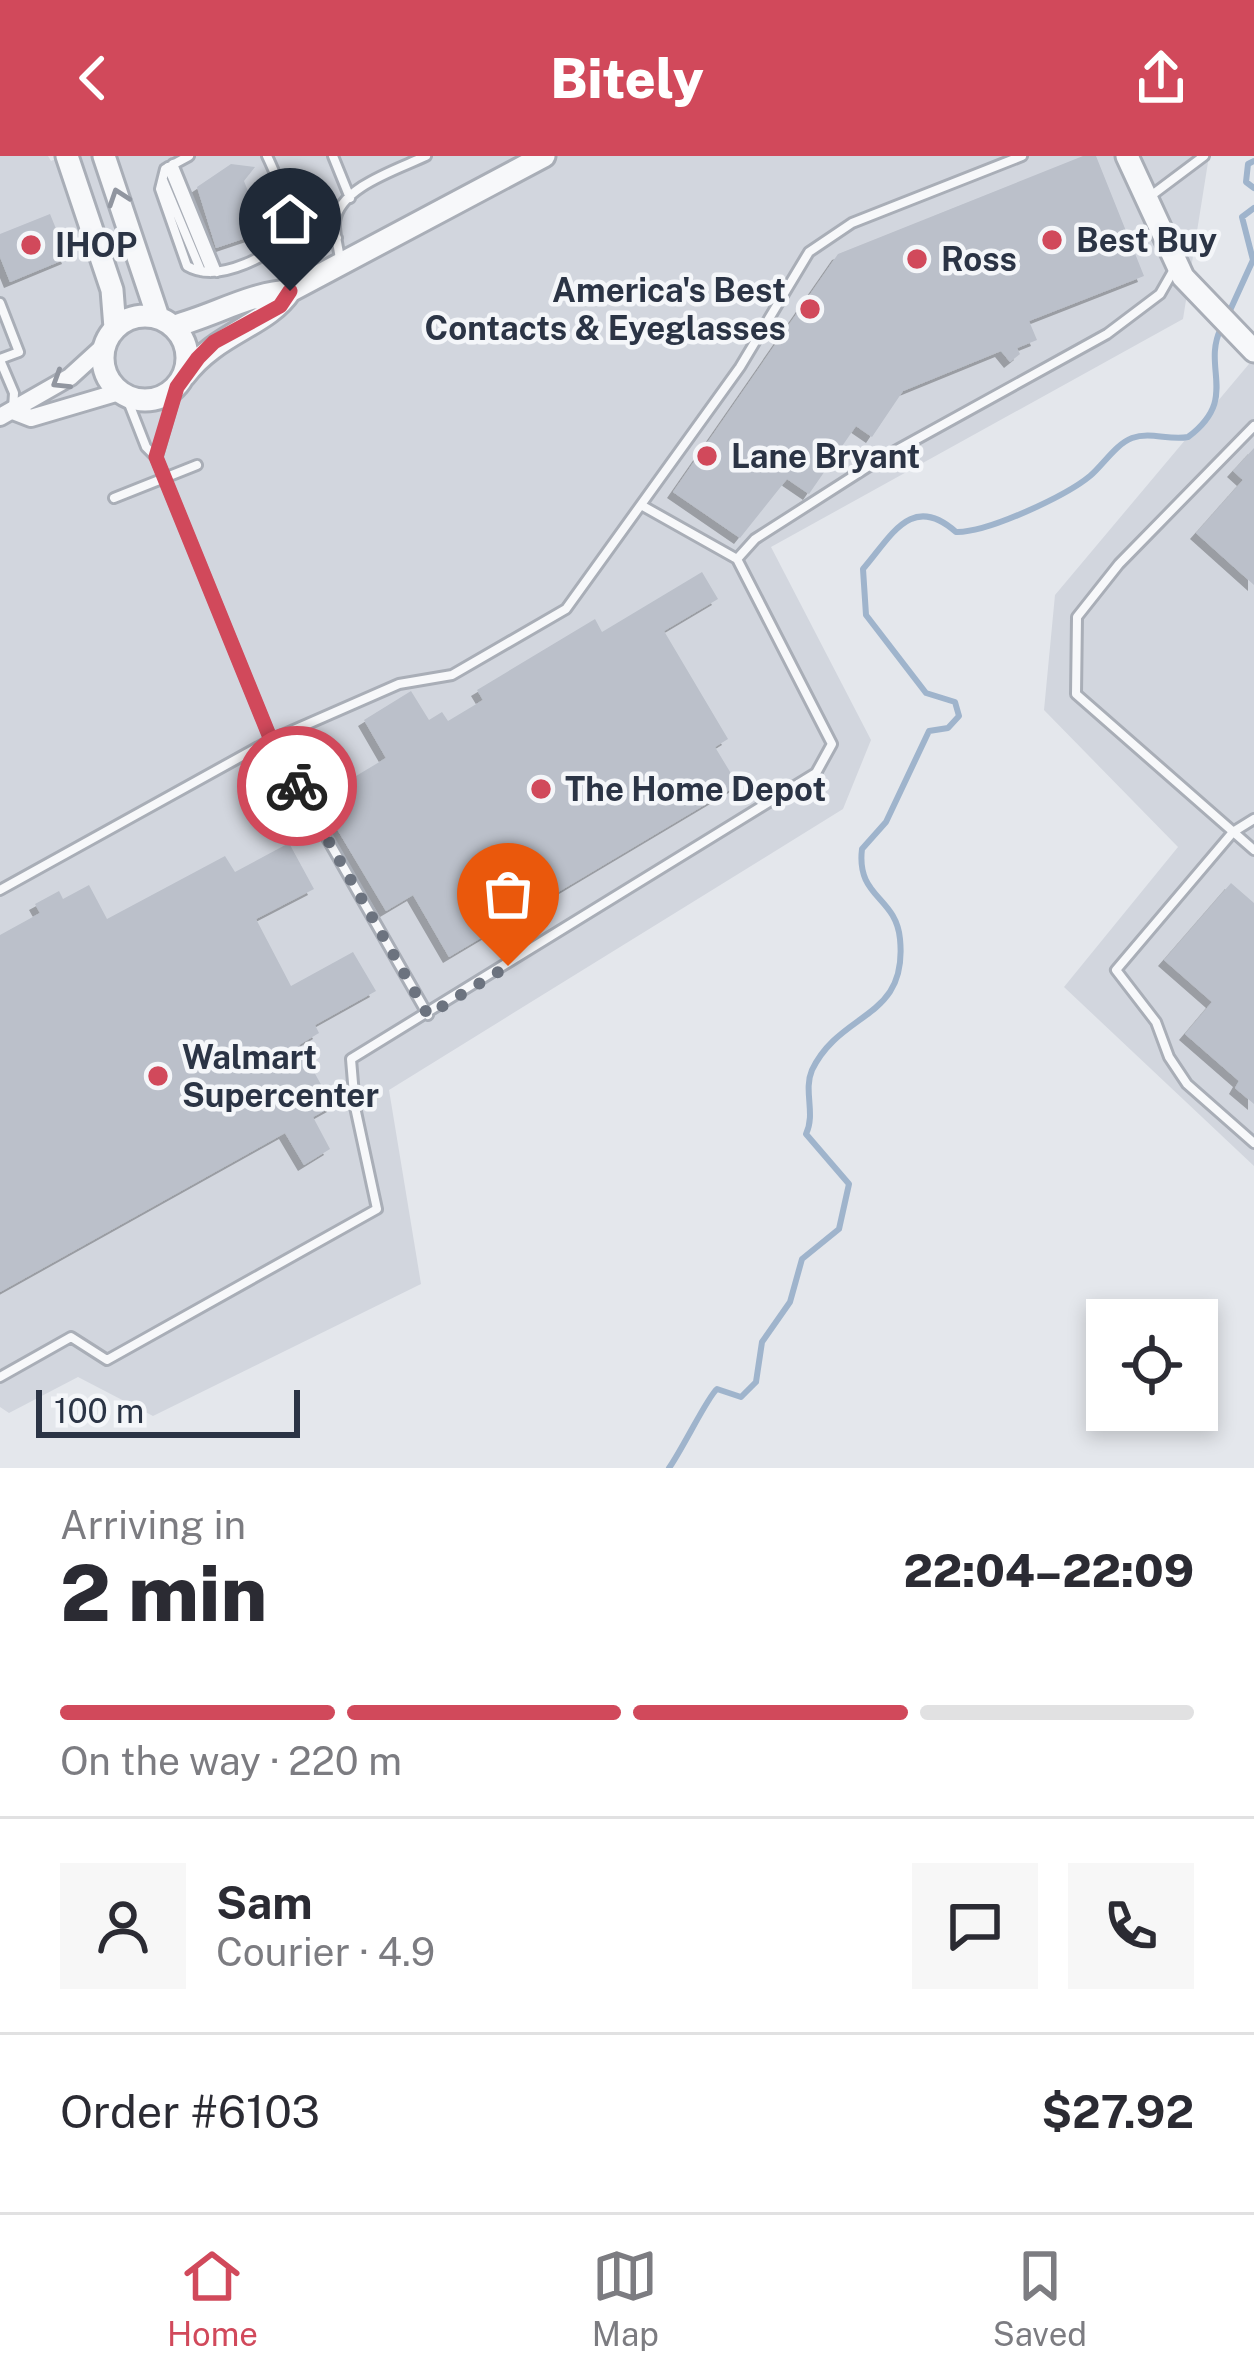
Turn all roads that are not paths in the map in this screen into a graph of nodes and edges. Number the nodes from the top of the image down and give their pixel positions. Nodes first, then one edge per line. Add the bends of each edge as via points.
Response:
1 (67, 156) edge
2 (104, 156) edge
3 (187, 156) edge
4 (267, 156) edge
5 (333, 156) edge
6 (425, 156) edge
7 (544, 156) edge
8 (1022, 156) edge
9 (1127, 156) edge
10 (1204, 156) edge
11 (171, 166) junction
12 (350, 198) junction
13 (1145, 200) junction
14 (306, 229) junction
15 (339, 249) junction
16 (1180, 271) junction
17 (210, 272) junction
18 (290, 291) junction
19 (0, 303) edge
20 (166, 322) junction
21 (110, 337) junction
22 (1254, 352) edge
23 (0, 360) edge
24 (180, 381) junction
25 (122, 394) junction
26 (7, 415) edge
27 (1254, 426) edge
28 (156, 457) junction
29 (197, 465) dead end
30 (164, 478) junction
31 (114, 498) dead end
32 (641, 505) junction
33 (737, 559) junction
34 (271, 740) junction
35 (1254, 819) edge
36 (1233, 832) junction
37 (1254, 850) edge
38 (0, 890) edge
39 (428, 1015) junction
40 (1254, 1143) edge
41 (0, 1377) edge

1 - 21 street via 112,290
20 -> 2 street
3 - 11 lane
4 - 14 lane
5 - 12 lane
6 - 12 lane
7 - 15 street
8 - 32 lane via 852,223 809,252 740,367
9 - 13 street
10 - 13 lane
11 - 17 lane
11 - 17 lane via 160,190 181,251 187,266
12 - 15 lane via 335,223
13 - 16 street
14 - 15 lane
14 - 17 lane
15 - 18 street
16 - 22 street
16 - 33 lane via 1107,334 877,460
18 - 20 street via 264,292 217,316
18 - 24 street via 280,306 208,346
19 - 23 lane via 19,352
20 - 21 street via 135,317
20 - 24 street via 187,350
21 - 25 street via 105,371
21 -> 26 street via 70,377
23 - 26 lane via 14,393
24 - 25 street via 153,400
24 - 28 lane
25 - 26 street via 31,418
25 - 28 lane
27 - 36 lane via 1077,617 1076,694
28 - 30 lane
29 - 30 lane
30 - 31 lane
30 - 34 lane
32 - 33 lane
32 - 34 lane via 566,609 452,675 399,684
33 - 39 lane via 832,744 817,772
34 - 38 lane
34 - 39 lane
35 - 36 lane
36 - 37 lane
36 - 40 lane via 1116,970 1156,1022 1187,1084
39 - 41 lane via 351,1059 377,1208 107,1360 71,1337

